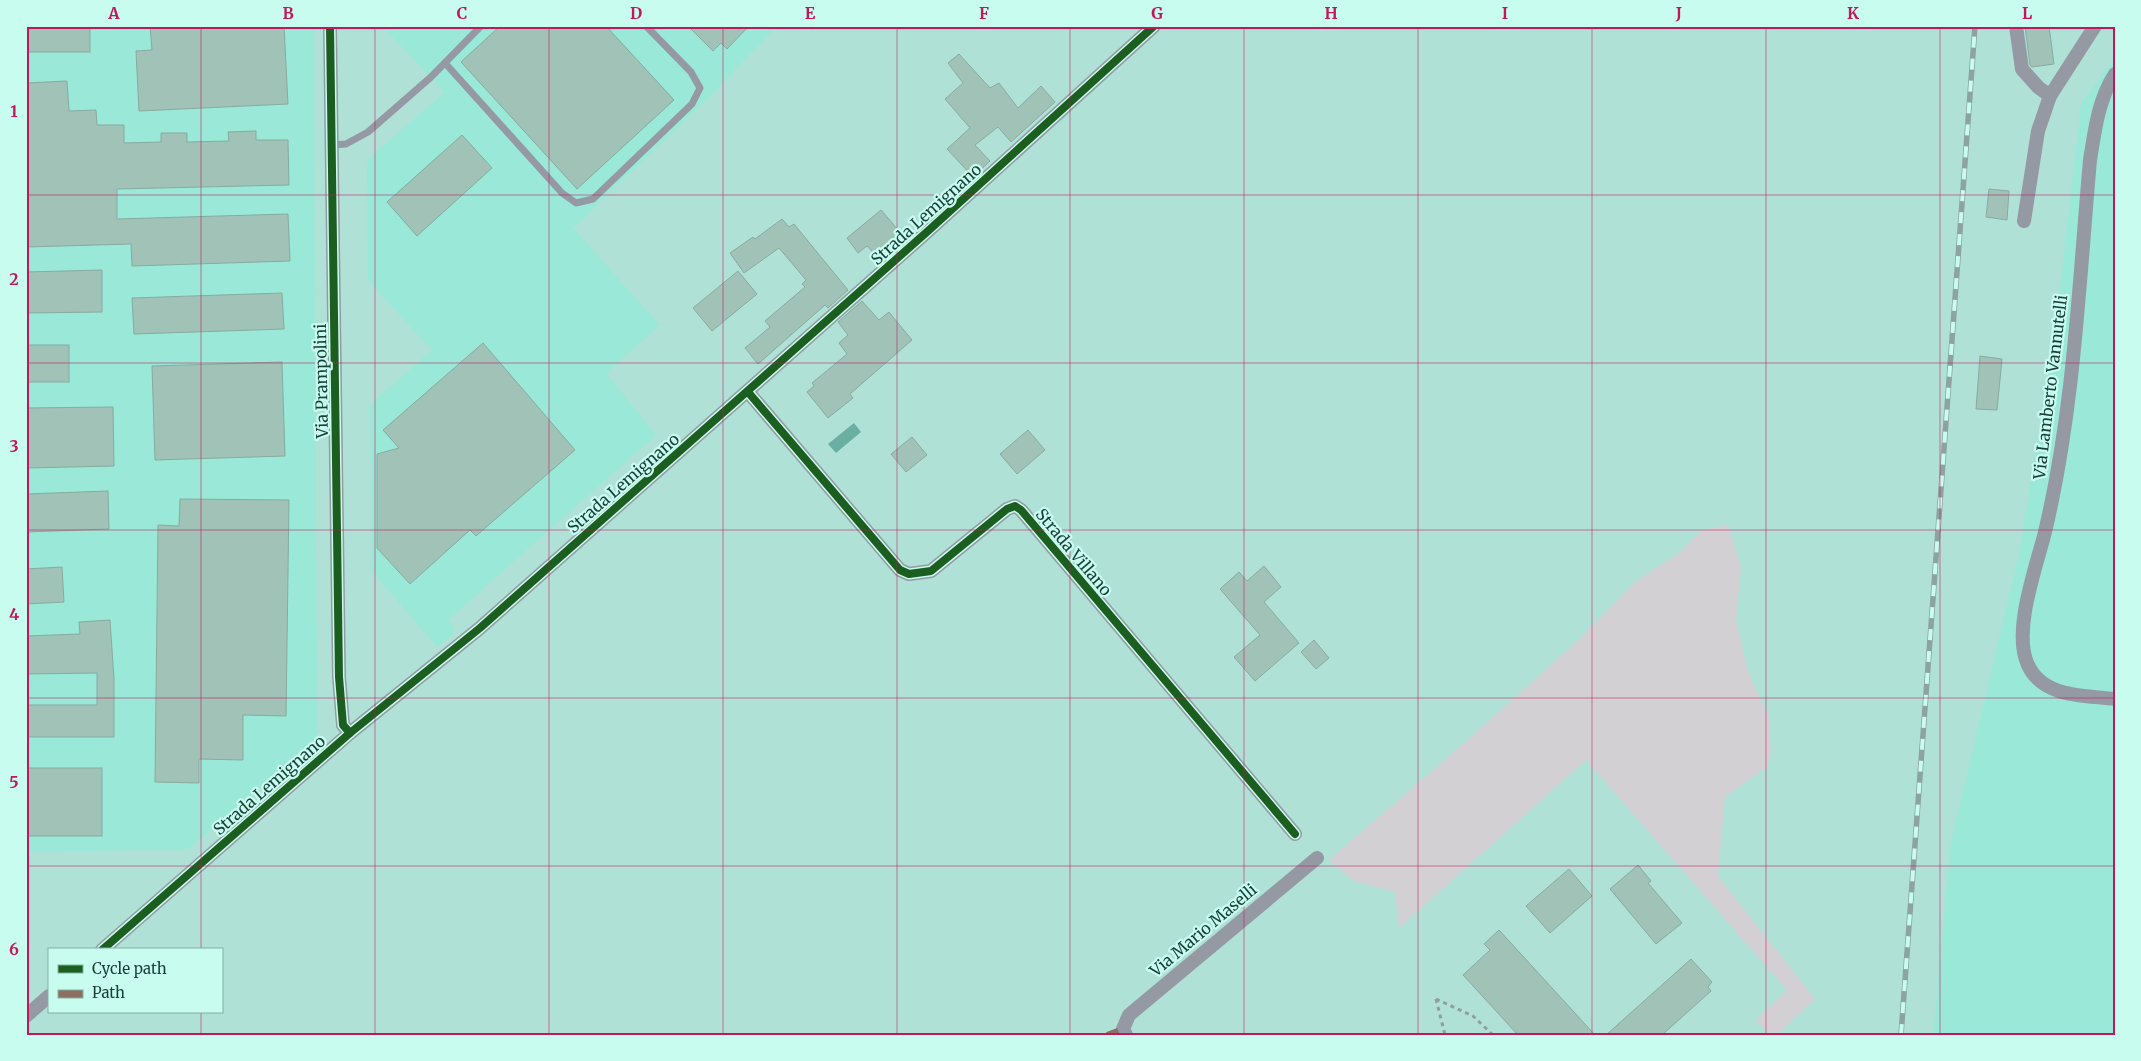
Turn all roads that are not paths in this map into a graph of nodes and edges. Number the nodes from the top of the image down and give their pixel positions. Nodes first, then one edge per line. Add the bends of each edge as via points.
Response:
1 (330, 26) edge
2 (481, 26) edge
3 (646, 26) edge
4 (1154, 26) edge
5 (2016, 26) edge
6 (2095, 26) edge
7 (445, 63) junction
8 (2115, 74) edge
9 (2050, 96) junction
10 (332, 145) junction
11 (2024, 221) dead end
12 (748, 392) junction
13 (2115, 699) edge
14 (350, 732) junction
15 (1295, 834) dead end
16 (1317, 858) dead end
17 (104, 948) edge
18 (48, 997) edge
19 (26, 1016) edge
20 (1126, 1035) edge

1 - 10 street, Via Prampolini
2 - 7 lane
3 - 7 lane via 691,72 700,88 692,104 593,199 576,203 562,193
4 - 12 street, Strada Lemignano
5 - 9 street via 2022,69 2038,88
6 - 9 street
7 - 10 lane via 368,132 346,144
8 - 13 street, Via Lamberto Vannutelli via 2107,85 2096,117 2065,429 2022,642 2029,667 2042,684 2056,691
9 - 11 street via 2038,131
10 - 14 street, Via Prampolini via 339,677 344,725
12 - 14 street, Strada Lemignano via 480,628
12 - 15 street, Strada Villano via 900,570 909,574 931,571 1007,509 1015,506 1021,510
14 - 17 street, Strada Lemignano
16 - 20 street, Via Mario Maselli via 1129,1015 1123,1029
18 - 19 street

